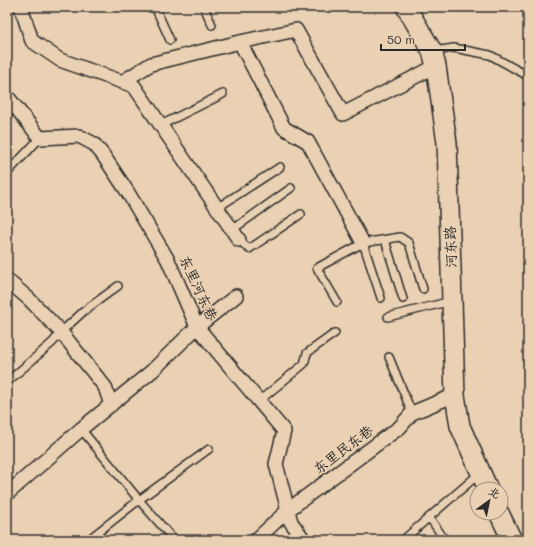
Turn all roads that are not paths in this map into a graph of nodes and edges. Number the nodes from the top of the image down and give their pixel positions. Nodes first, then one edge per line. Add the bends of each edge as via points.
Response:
1 (20, 7) edge
2 (156, 7) edge
3 (204, 7) edge
4 (410, 9) edge
5 (212, 24) dead end
6 (170, 40) dead end
7 (240, 42) junction
8 (434, 59) junction
9 (528, 76) edge
10 (122, 82) junction
11 (223, 94) dead end
12 (7, 96) edge
13 (161, 125) junction
14 (40, 138) junction
15 (280, 167) dead end
16 (7, 173) edge
17 (291, 188) dead end
18 (218, 208) junction
19 (301, 214) dead end
20 (236, 235) junction
21 (385, 240) junction
22 (363, 243) junction
23 (7, 280) edge
24 (118, 286) dead end
25 (423, 288) dead end
26 (236, 296) dead end
27 (381, 298) dead end
28 (403, 299) dead end
29 (452, 301) junction
30 (338, 302) dead end
31 (388, 317) dead end
32 (197, 327) junction
33 (61, 332) junction
34 (335, 333) dead end
35 (389, 357) dead end
36 (7, 382) edge
37 (455, 395) junction
38 (259, 401) junction
39 (111, 405) junction
40 (412, 413) junction
41 (81, 430) junction
42 (209, 449) dead end
43 (484, 481) edge
44 (469, 491) edge
45 (7, 494) edge
46 (139, 500) junction
47 (288, 510) junction
48 (429, 517) junction
49 (503, 521) edge
50 (88, 540) edge
51 (174, 540) edge
52 (256, 540) edge
53 (304, 540) edge
54 (404, 540) edge
55 (445, 540) edge
56 (512, 540) edge

1 - 10 street via 32,41 60,60
2 - 6 lane
3 - 5 lane
4 - 8 main road, 河东路
7 - 8 street via 296,30 343,114
7 - 10 street via 150,64
7 - 22 street via 284,128 308,142
8 - 9 lane via 454,48 490,55
8 - 29 main road, 河东路 via 447,143
10 - 13 street via 134,86
11 - 13 lane
12 - 14 street
13 - 18 street
14 - 16 lane
14 - 32 street, 东里河东巷 via 80,136 94,144 168,260
15 - 18 lane
17 - 20 lane
18 - 20 street
19 - 20 lane via 250,249
21 - 22 lane
21 - 25 lane via 400,237 409,243
21 - 28 lane
22 - 27 lane
22 - 30 lane via 317,268
23 - 33 street
24 - 33 lane
26 - 32 street
29 - 31 lane
29 - 37 main road, 河东路
32 - 38 street, 东里河东巷
32 - 39 street via 152,371
33 - 36 lane via 48,347
33 - 39 street via 105,387
34 - 38 lane via 307,352 304,364
35 - 40 lane
37 - 40 street, 东里民东巷
37 - 43 main road, 河东路 via 460,426
38 - 47 street, 东里河东巷 via 284,431 276,464
39 - 41 street
40 - 47 street, 东里民东巷 via 400,427
41 - 45 street
41 - 46 lane
42 - 46 lane
44 - 48 lane
46 - 50 lane
46 - 51 lane
47 - 52 street, 东里民东巷
47 - 53 street, 东里河东巷 via 291,522
48 - 54 lane
48 - 55 lane
49 - 56 main road

